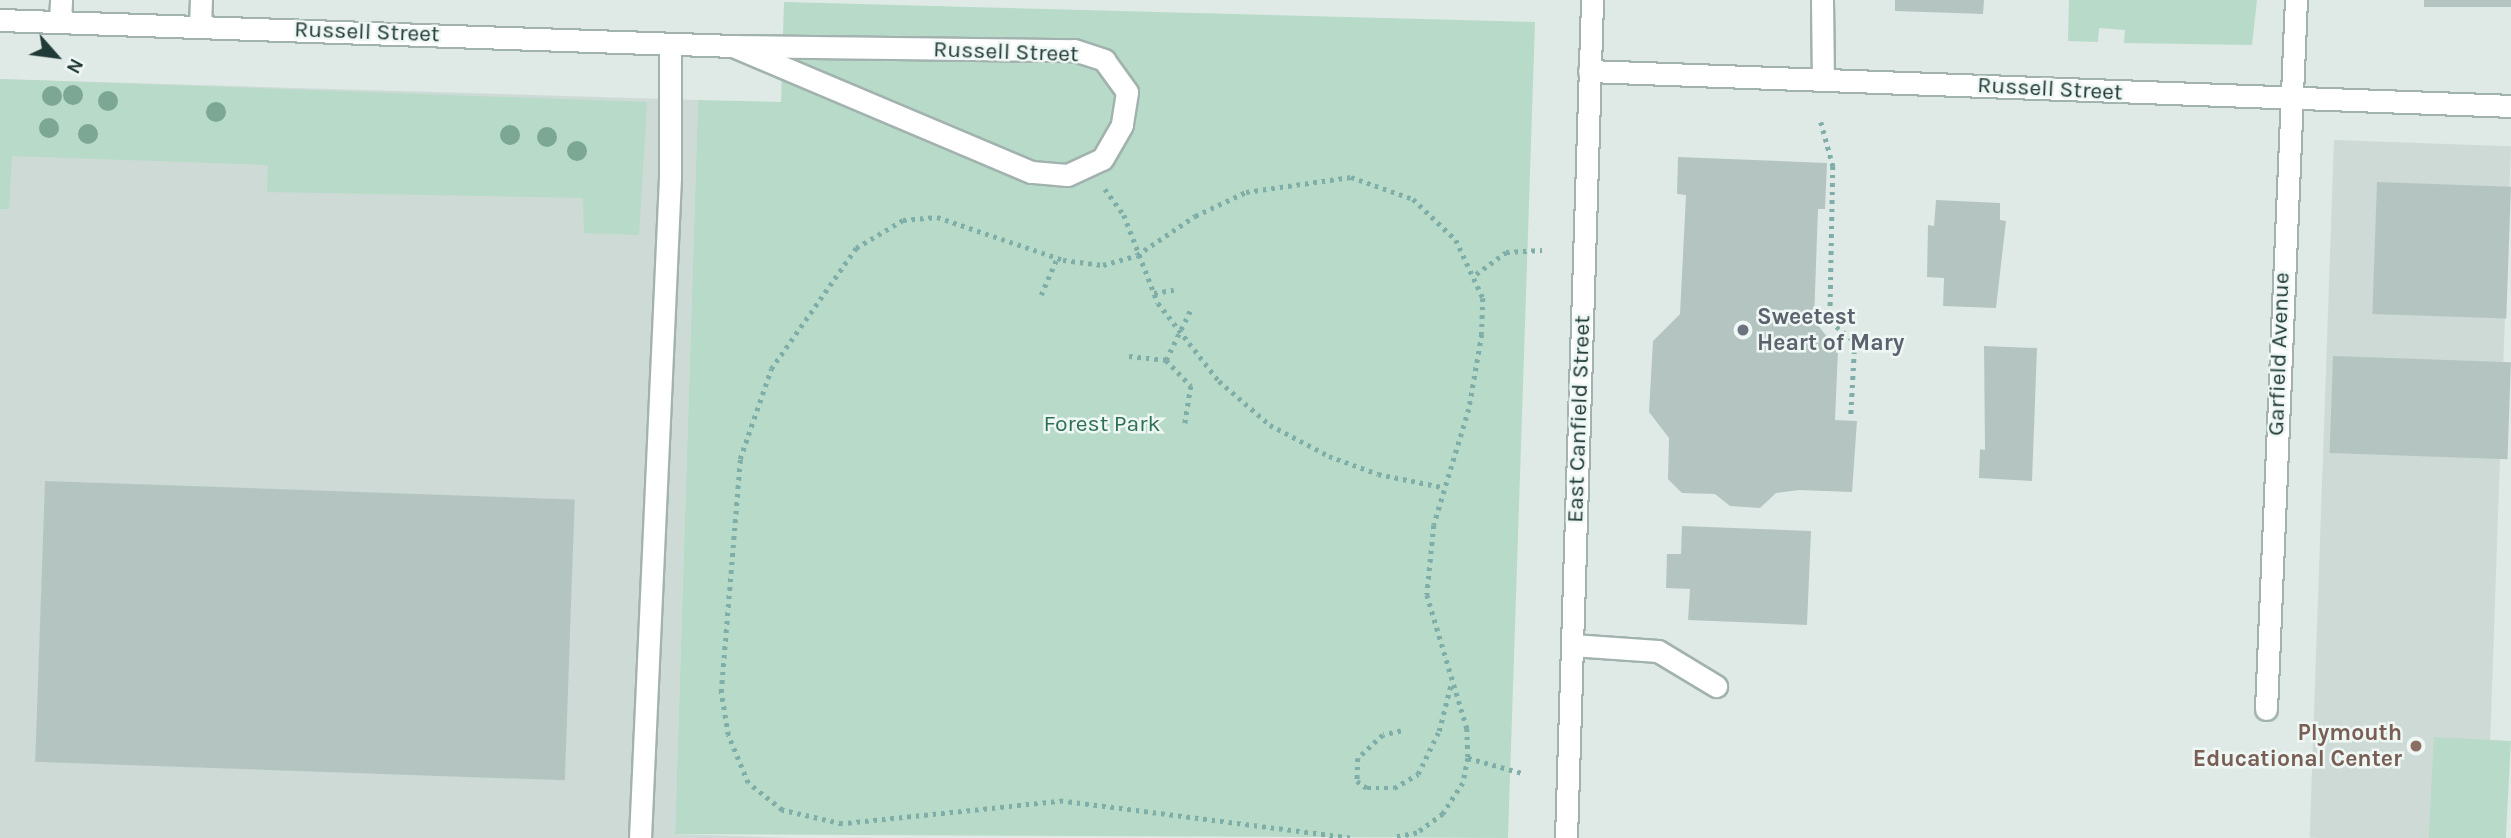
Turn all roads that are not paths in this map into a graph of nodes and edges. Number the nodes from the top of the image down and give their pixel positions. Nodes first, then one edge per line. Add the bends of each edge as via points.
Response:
1 (201, 0) edge
2 (1592, 0) edge
3 (1822, 0) edge
4 (2296, 0) edge
5 (61, 10) edge
6 (0, 20) edge
7 (200, 27) junction
8 (670, 44) junction
9 (733, 46) junction
10 (1589, 71) junction
11 (1823, 79) junction
12 (2288, 100) junction
13 (2511, 106) edge
14 (1572, 645) junction
15 (1716, 686) dead end
16 (2266, 709) dead end
17 (640, 838) edge
18 (1566, 838) edge

1 - 7 street
2 - 10 street, East Canfield Street
3 - 11 street
4 - 12 street, Garfield Avenue
5 - 6 street, Russell Street
5 - 7 street, Russell Street
7 - 8 street, Russell Street
8 - 9 street, Russell Street
8 - 17 street via 670,177
9 - 9 street, Russell Street via 1074,50 1104,60 1127,92 1122,125 1102,159 1068,175 1031,172
10 - 11 street, Russell Street
10 - 14 street, East Canfield Street
11 - 12 street, Russell Street
12 - 13 street, Russell Street
12 - 16 street, Garfield Avenue
14 - 15 street via 1658,651
14 - 18 street, East Canfield Street

